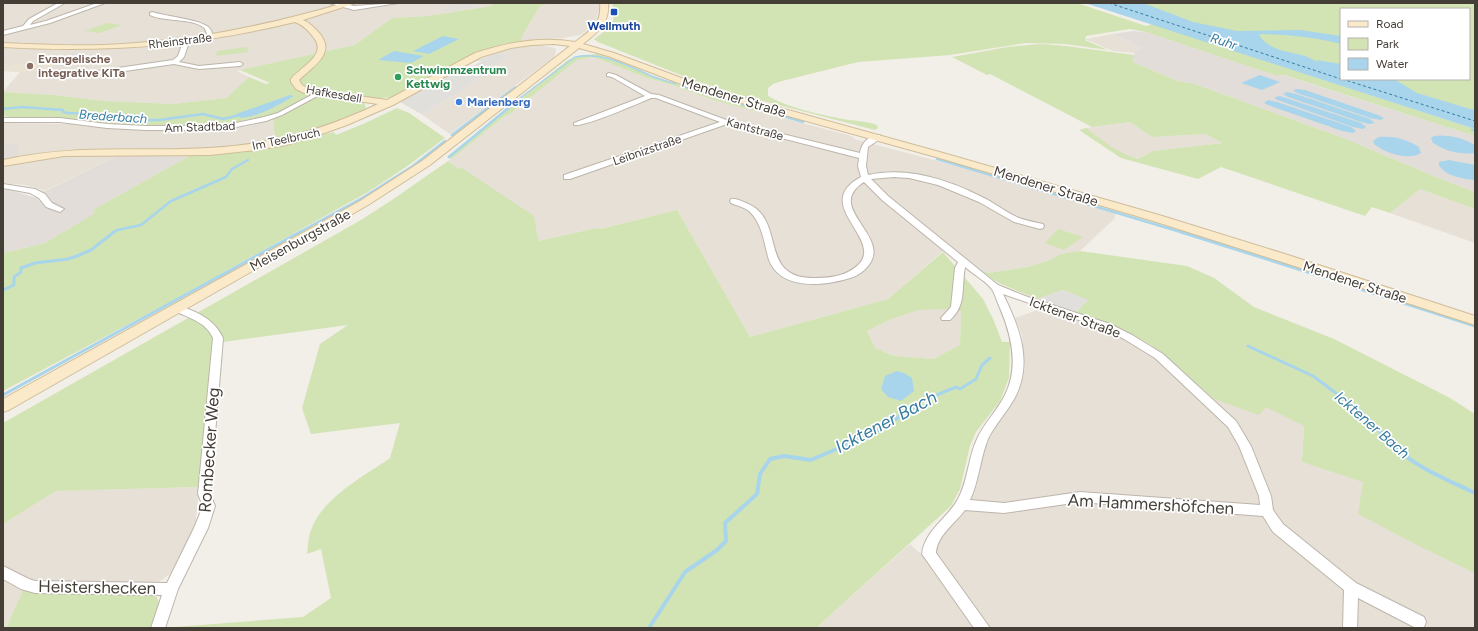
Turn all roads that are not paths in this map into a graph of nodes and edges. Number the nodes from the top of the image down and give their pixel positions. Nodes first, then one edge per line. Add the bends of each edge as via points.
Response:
1 (62, 3) edge
2 (102, 3) edge
3 (332, 3) edge
4 (352, 3) edge
5 (395, 3) edge
6 (604, 3) edge
7 (342, 6) junction
8 (152, 14) dead end
9 (298, 20) junction
10 (25, 28) junction
11 (3, 33) edge
12 (592, 33) junction
13 (210, 38) junction
14 (562, 40) junction
15 (186, 42) junction
16 (550, 42) junction
17 (579, 44) junction
18 (3, 45) edge
19 (602, 52) junction
20 (566, 54) junction
21 (616, 55) junction
22 (175, 62) junction
23 (240, 64) dead end
24 (47, 73) dead end
25 (609, 75) dead end
26 (319, 93) junction
27 (650, 96) junction
28 (390, 103) junction
29 (3, 120) edge
30 (727, 122) junction
31 (576, 124) dead end
32 (877, 137) junction
33 (862, 156) junction
34 (3, 163) edge
35 (567, 177) dead end
36 (865, 178) junction
37 (3, 186) edge
38 (734, 201) dead end
39 (60, 209) dead end
40 (1040, 226) dead end
41 (963, 262) junction
42 (995, 287) junction
43 (178, 309) junction
44 (946, 318) dead end
45 (1475, 321) edge
46 (3, 406) edge
47 (961, 505) junction
48 (1267, 510) junction
49 (3, 572) edge
50 (1351, 587) junction
51 (171, 589) junction
52 (1419, 622) dead end
53 (158, 628) edge
54 (983, 628) edge
55 (1350, 628) edge

1 - 10 street via 31,20
2 - 10 street
3 - 7 street
4 - 7 main road, Rheinstraße
5 - 7 street via 361,7
6 - 12 main road, Meisenburgstraße via 603,20
7 - 9 main road, Rheinstraße
8 - 13 street via 201,24 208,30
9 - 13 main road, Rheinstraße
9 - 26 main road, Hafkesdell via 304,22 317,35 324,48 294,82 303,89
10 - 11 street
12 - 14 main road
12 - 17 main road, Meisenburgstraße
13 - 15 main road, Rheinstraße
14 - 16 main road, Im Teelbruch
14 - 17 main road, Im Teelbruch
15 - 18 main road, Rheinstraße via 78,49
15 - 22 street via 181,57
16 - 17 main road, Im Teelbruch
16 - 20 main road via 561,47
16 - 28 main road, Im Teelbruch via 511,45 478,55
17 - 19 main road, Mendener Straße
17 - 20 main road, Meisenburgstraße
17 - 21 main road, Mendener Straße
19 - 20 main road
19 - 21 main road, Mendener Straße
20 - 43 main road, Meisenburgstraße via 397,183
21 - 32 main road, Mendener Straße via 714,92
22 - 23 street via 196,68
22 - 24 street via 90,74
25 - 27 street, Kantstraße
26 - 28 main road, Hafkesdell
26 - 29 street, Am Stadtbad via 266,119 222,128 146,128 60,120
27 - 30 street, Kantstraße via 659,96
27 - 31 street
28 - 34 main road, Im Teelbruch via 321,132 258,147 192,153 84,152
30 - 33 street, Kantstraße
30 - 35 street, Leibnizstraße
32 - 33 street via 867,143
32 - 45 main road, Mendener Straße via 1046,185
33 - 36 street
36 - 38 street via 852,187 846,200 847,207 868,243 869,256 864,265 854,273 828,282 802,281 782,273 774,263 769,240 756,214 752,209
36 - 40 street via 895,174 941,184 983,200 1014,219
36 - 41 street, Icktener Straße via 885,198
37 - 39 street via 32,191 42,196 49,205
41 - 42 street, Icktener Straße
41 - 44 street via 960,268 956,307
42 - 47 street via 1016,335 1018,361 1015,382 1010,395 983,438 969,488
42 - 48 street, Icktener Straße via 1106,326 1159,356 1232,424 1245,446 1265,496
43 - 46 main road, Meisenburgstraße
43 - 51 street, Rombecker Weg via 206,322 218,338 204,494 209,506 202,528
47 - 48 street, Am Hammershöfchen via 1004,508 1080,497
47 - 54 street via 933,537 929,554
48 - 50 street, Icktener Straße via 1278,528
49 - 51 street, Heistershecken via 26,585 35,587
50 - 52 street, Icktener Straße
50 - 55 street
51 - 53 street, Rombecker Weg

